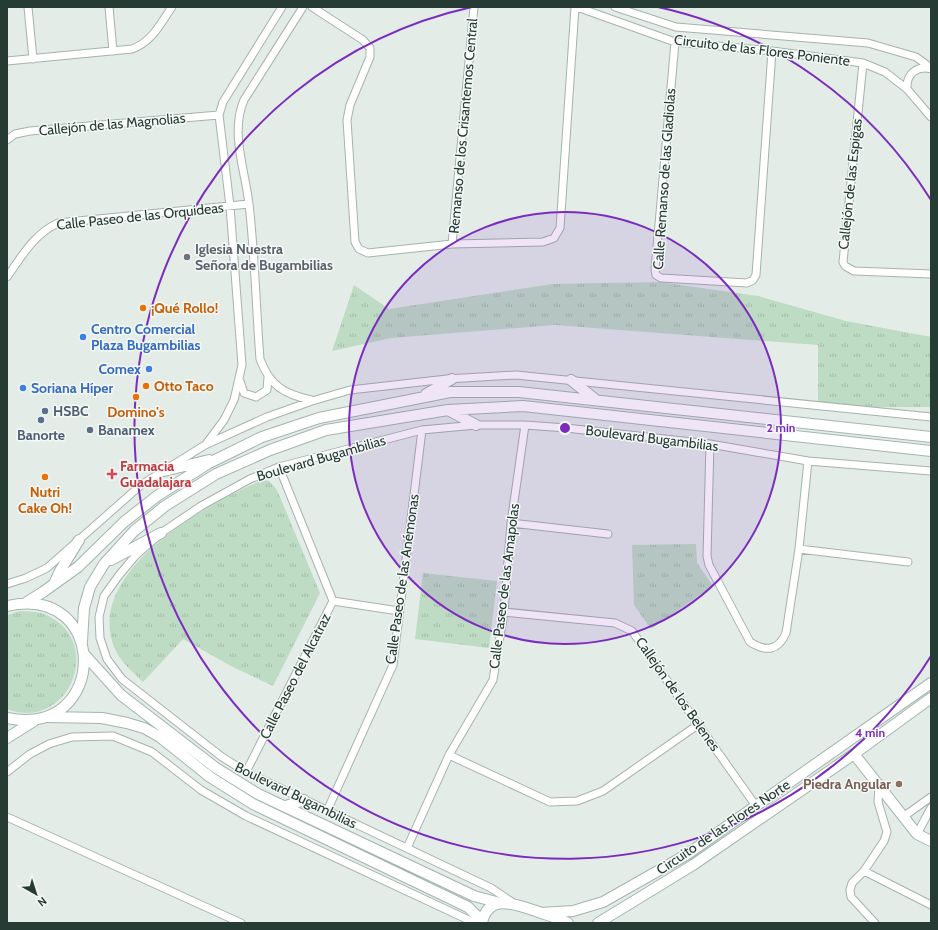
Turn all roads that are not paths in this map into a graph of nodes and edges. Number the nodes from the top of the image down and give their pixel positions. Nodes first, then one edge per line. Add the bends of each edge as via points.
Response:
1 (28, 7) edge
2 (109, 7) edge
3 (172, 7) edge
4 (282, 7) edge
5 (304, 7) edge
6 (312, 7) edge
7 (474, 7) edge
8 (576, 7) edge
9 (615, 7) edge
10 (675, 42) junction
11 (113, 51) junction
12 (772, 51) junction
13 (33, 59) junction
14 (7, 61) edge
15 (863, 62) junction
16 (931, 69) edge
17 (907, 89) junction
18 (219, 115) junction
19 (931, 117) edge
20 (7, 140) edge
21 (249, 204) junction
22 (230, 206) junction
23 (452, 244) junction
24 (931, 274) edge
25 (7, 277) edge
26 (268, 377) junction
27 (452, 378) junction
28 (571, 380) junction
29 (240, 381) junction
30 (421, 398) junction
31 (312, 400) junction
32 (596, 400) junction
33 (448, 410) junction
34 (931, 417) edge
35 (476, 425) junction
36 (524, 425) junction
37 (422, 430) junction
38 (931, 437) edge
39 (710, 444) junction
40 (205, 445) junction
41 (931, 451) edge
42 (220, 458) junction
43 (808, 460) junction
44 (279, 467) junction
45 (164, 470) junction
46 (931, 471) edge
47 (511, 523) junction
48 (162, 534) junction
49 (608, 534) dead end
50 (79, 540) junction
51 (799, 549) junction
52 (908, 562) dead end
53 (104, 564) junction
54 (7, 584) edge
55 (54, 585) junction
56 (7, 599) edge
57 (333, 601) junction
58 (23, 602) junction
59 (7, 606) edge
60 (399, 611) junction
61 (504, 612) junction
62 (82, 642) junction
63 (84, 654) junction
64 (931, 683) edge
65 (931, 698) edge
66 (46, 717) junction
67 (7, 718) edge
68 (34, 720) junction
69 (698, 724) junction
70 (7, 738) edge
71 (854, 754) junction
72 (449, 755) junction
73 (7, 772) edge
74 (246, 772) junction
75 (880, 787) junction
76 (931, 797) edge
77 (304, 800) junction
78 (286, 806) junction
79 (756, 806) junction
80 (931, 808) edge
81 (327, 811) junction
82 (7, 817) edge
83 (903, 817) junction
84 (917, 834) junction
85 (931, 841) edge
86 (407, 848) junction
87 (686, 855) junction
88 (693, 865) junction
89 (864, 871) junction
90 (603, 902) junction
91 (500, 903) junction
92 (515, 904) junction
93 (931, 905) edge
94 (540, 913) junction
95 (608, 915) junction
96 (480, 922) edge
97 (241, 923) edge
98 (568, 923) edge
99 (598, 923) edge
100 (875, 923) edge

1 - 13 street
2 - 11 street
3 - 11 street via 146,42 132,49
4 - 18 street via 223,102
5 - 21 street via 244,100 239,112 237,126
6 - 23 street via 363,40 370,48 370,58 350,105 347,120 358,249 368,253
7 - 23 street, Remanso de los Crisantemos Central
8 - 10 street, Circuito de las Flores Poniente
8 - 23 street via 560,228 554,238 543,242
9 - 16 street, Circuito de las Flores Poniente via 676,27 868,43 916,56
10 - 12 street, Circuito de las Flores Poniente
10 - 12 street, Calle Remanso de las Gladiolas via 655,270 660,278 747,283 756,275
11 - 13 street
12 - 15 street, Circuito de las Flores Poniente
13 - 14 street
15 - 17 street, Circuito de las Flores Poniente via 885,72
15 - 24 street, Callejón de las Espigas via 843,262 854,271
16 - 17 street via 924,68 912,72 907,80
17 - 19 street, Circuito de las Flores Poniente
18 - 20 street, Callejón de las Magnolias via 30,131 15,134
18 - 22 street
21 - 22 street, Calle Paseo de las Orquideas
21 - 26 street via 260,359
22 - 25 street, Calle Paseo de las Orquideas via 58,223 34,239
22 - 29 street via 242,365
26 - 29 street via 267,390 256,397 244,393
26 - 31 street via 292,396
27 - 28 street via 516,375
27 - 30 street
27 - 31 street via 350,390
28 - 32 street
28 - 34 street
29 - 40 street via 224,420
30 - 32 street via 450,392 511,392
30 - 42 street via 319,418 262,437
31 - 40 street
32 - 38 street
33 - 35 street
33 - 41 street, Boulevard Bugambilias via 523,406
33 - 53 street, Boulevard Bugambilias via 326,430 270,450 216,474 165,506 134,531
35 - 36 street, Boulevard Bugambilias
35 - 37 street, Boulevard Bugambilias
36 - 39 street, Boulevard Bugambilias
36 - 47 street, Calle Paseo de las Amapolas
37 - 44 street, Boulevard Bugambilias
37 - 60 street, Calle Paseo de las Anémonas
39 - 43 street, Boulevard Bugambilias
39 - 51 street via 707,547 709,566 750,642 761,649 774,646 786,633
40 - 45 street
42 - 45 street
42 - 55 street via 157,496 124,522 78,567
43 - 46 street, Boulevard Bugambilias
43 - 51 street
44 - 48 street, Boulevard Bugambilias via 250,479 201,506
44 - 57 street, Calle Paseo del Alcatraz
45 - 50 street via 123,499
47 - 49 street
47 - 61 street, Calle Paseo de las Amapolas
48 - 53 street
48 - 74 street, Boulevard Bugambilias via 136,555 104,596 99,617 100,638 107,659 122,679 150,703
50 - 54 street via 47,568
50 - 55 street
51 - 52 street
53 - 62 street, Boulevard Bugambilias via 90,587 84,608
55 - 58 street
56 - 58 street
57 - 60 street
57 - 74 street, Calle Paseo del Alcatraz
58 - 59 street
58 - 62 street via 41,604 54,610 71,624
60 - 81 street, Calle Paseo de las Anémonas via 393,665
61 - 69 street, Callejón de los Belenes via 622,625 636,635
61 - 72 street, Calle Paseo de las Amapolas via 493,680
62 - 63 street
63 - 66 street via 85,667 76,692 58,711
63 - 78 street, Boulevard Bugambilias via 121,695 216,768 258,794
64 - 79 street, Circuito de las Flores Norte
65 - 71 street, Circuito de las Flores Norte
66 - 68 street
66 - 96 street, Boulevard Bugambilias via 102,718 144,728 210,777 253,804 468,907
67 - 68 street via 20,721
68 - 70 street
69 - 72 street via 603,791 577,801 550,802
69 - 79 street, Callejón de los Belenes
71 - 75 street
71 - 88 street, Circuito de las Flores Norte
72 - 86 street, Calle Paseo de las Amapolas
73 - 96 street via 30,754 49,744 72,737 113,736 152,752 201,790 246,816
74 - 77 street, Boulevard Bugambilias
75 - 83 street
75 - 89 street via 878,802 887,832
76 - 83 street
77 - 78 street
77 - 81 street, Boulevard Bugambilias
78 - 91 street, Boulevard Bugambilias via 474,896
79 - 87 street, Circuito de las Flores Norte
80 - 84 street
81 - 86 street, Boulevard Bugambilias
82 - 97 street
83 - 84 street
84 - 85 street
86 - 92 street, Boulevard Bugambilias via 491,888
87 - 88 street
87 - 90 street, Circuito de las Flores Norte
88 - 95 street, Circuito de las Flores Norte
89 - 93 street
89 - 100 street via 852,883 850,894
90 - 94 street, Circuito de las Flores Norte via 573,911
90 - 95 street
91 - 92 street, Boulevard Bugambilias
91 - 96 street via 487,911
92 - 94 street, Boulevard Bugambilias
94 - 98 street, Boulevard Bugambilias
95 - 99 street, Circuito de las Flores Norte

